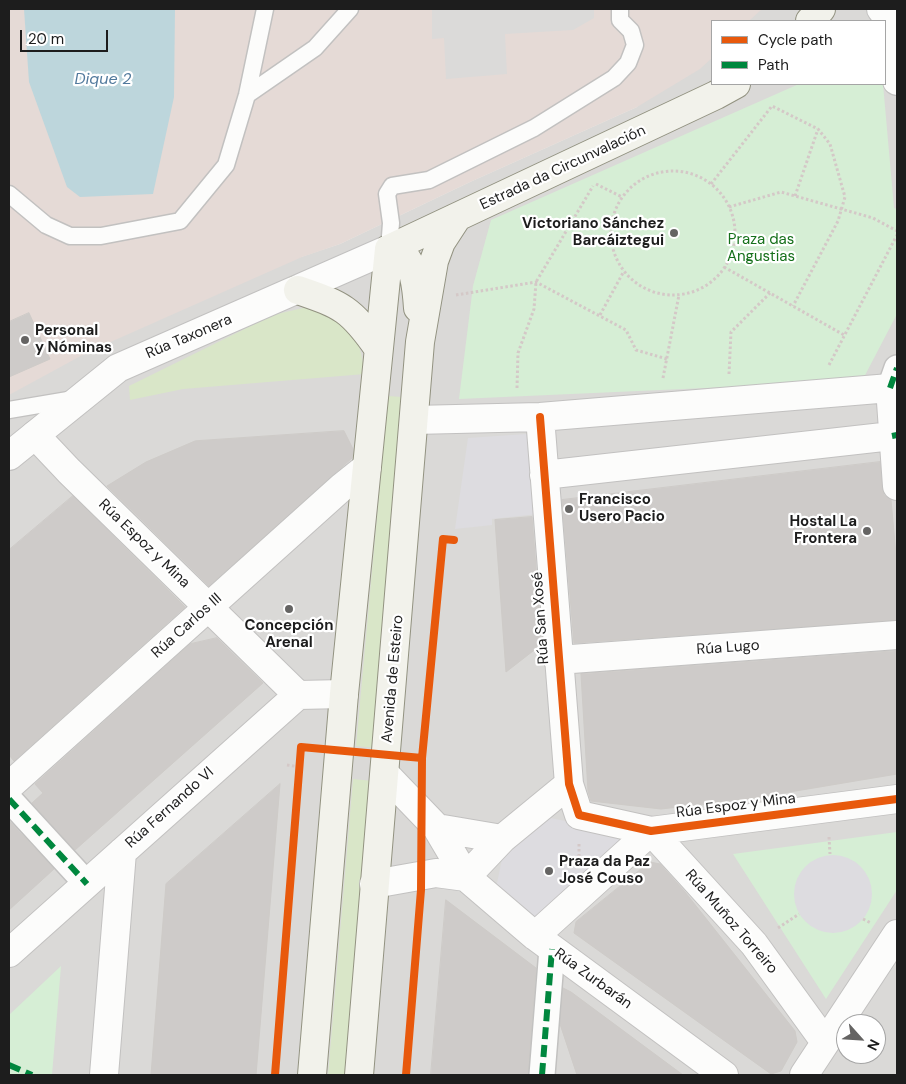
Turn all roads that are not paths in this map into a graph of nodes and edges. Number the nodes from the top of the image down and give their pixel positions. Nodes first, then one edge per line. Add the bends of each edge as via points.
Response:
1 (265, 9) edge
2 (350, 9) edge
3 (620, 9) edge
4 (821, 9) edge
5 (880, 9) edge
6 (811, 20) edge
7 (897, 81) edge
8 (734, 85) edge
9 (247, 95) junction
10 (9, 194) edge
11 (456, 219) junction
12 (389, 249) junction
13 (298, 290) junction
14 (420, 342) junction
15 (378, 348) junction
16 (894, 378) edge
17 (78, 398) junction
18 (9, 410) edge
19 (540, 416) junction
20 (414, 420) junction
21 (35, 434) junction
22 (895, 436) edge
23 (9, 456) edge
24 (367, 467) junction
25 (544, 475) junction
26 (897, 486) edge
27 (208, 607) junction
28 (897, 635) edge
29 (558, 660) junction
30 (344, 694) junction
31 (298, 695) junction
32 (386, 776) junction
33 (569, 784) junction
34 (9, 786) edge
35 (9, 798) edge
36 (897, 799) edge
37 (579, 816) joint
38 (437, 828) junction
39 (651, 830) junction
40 (502, 839) junction
41 (122, 852) junction
42 (466, 877) junction
43 (87, 884) junction
44 (374, 884) junction
45 (897, 934) edge
46 (544, 942) junction
47 (9, 953) edge
48 (825, 1042) junction
49 (104, 1075) edge
50 (312, 1075) edge
51 (359, 1075) edge
52 (542, 1075) edge
53 (724, 1075) edge
54 (804, 1075) edge

1 - 9 lane
2 - 9 lane via 315,48
3 - 12 lane via 620,20 631,31 635,45 628,63 614,78 534,128 429,180 392,186 387,194 391,223
4 - 6 main road
5 - 7 street via 891,22
8 - 11 main road, Estrada da Circunvalación
9 - 10 lane via 226,164 180,221 101,236 70,236 46,225
11 - 12 main road, Estrada da Circunvalación
11 - 14 main road via 440,242
12 - 13 street, Rúa Taxonera
12 - 14 main road via 401,253 409,265 418,301
12 - 15 main road
13 - 15 main road via 334,302 358,320
13 - 17 street, Rúa Taxonera via 118,368
14 - 20 main road, Avenida de Esteiro
15 - 24 main road
16 - 19 street
16 - 22 street
17 - 18 lane
17 - 21 street, Rúa Taxonera
19 - 20 street
19 - 25 street, Rúa San Xosé
20 - 32 main road, Avenida de Esteiro
21 - 23 street, Rúa Taxonera
21 - 27 street, Rúa Espoz y Mina
22 - 25 street
22 - 26 street
24 - 27 street, Rúa Carlos III
24 - 30 main road
25 - 29 street, Rúa San Xosé
27 - 31 street, Rúa Espoz y Mina
27 - 34 street, Rúa Carlos III
28 - 29 street, Rúa Lugo
29 - 33 street, Rúa San Xosé
30 - 31 street
30 - 50 main road
31 - 41 street, Rúa Fernando VI
32 - 38 street
32 - 44 main road, Avenida de Esteiro
33 - 37 street, Rúa San Xosé
33 - 40 street
35 - 43 street
36 - 39 street, Rúa Espoz y Mina
37 - 39 street, Rúa Espoz y Mina
38 - 40 street
38 - 42 street
39 - 46 street
39 - 48 street, Rúa Muñoz Torreiro via 754,944
40 - 42 street
41 - 43 street, Rúa Fernando VI
41 - 49 street
42 - 44 street via 436,873
42 - 46 street, Rúa Zurbarán
43 - 47 street, Rúa Fernando VI
44 - 51 main road, Avenida de Esteiro
45 - 48 street
46 - 52 street
46 - 53 street, Rúa Zurbarán
48 - 54 street

